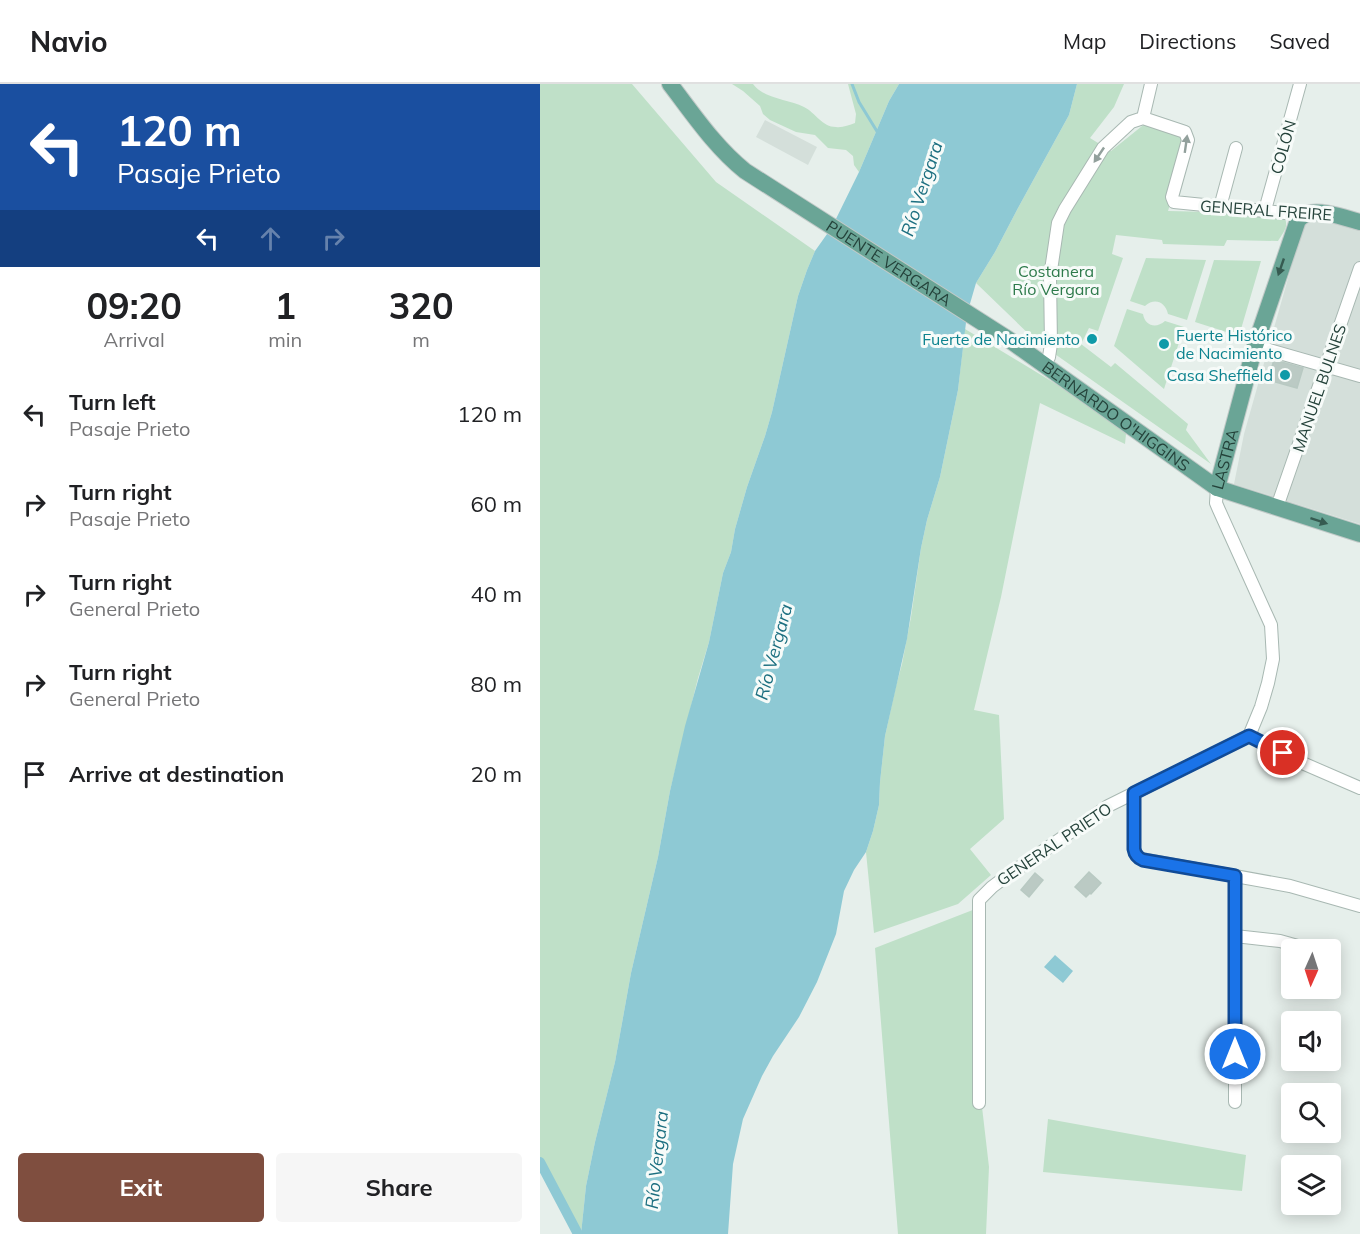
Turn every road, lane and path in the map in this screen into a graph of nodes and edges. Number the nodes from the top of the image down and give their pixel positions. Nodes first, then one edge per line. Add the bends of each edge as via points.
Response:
1 (670, 84) edge
2 (1151, 84) edge
3 (1300, 84) edge
4 (1143, 118) junction
5 (1236, 148) dead end
6 (1220, 207) junction
7 (1265, 210) junction
8 (1305, 214) junction
9 (1360, 222) edge
10 (1360, 268) edge
11 (1356, 294) edge
12 (1008, 339) joint
13 (1255, 346) junction
14 (1044, 365) junction
15 (1326, 366) junction
16 (1360, 376) edge
17 (1217, 488) junction
18 (1277, 507) junction
19 (1360, 534) edge
20 (1249, 736) junction
21 (1360, 788) edge
22 (1134, 793) junction
23 (1235, 876) junction
24 (1360, 906) edge
25 (1236, 936) junction
26 (1281, 941) edge
27 (1235, 1102) dead end
28 (979, 1103) dead end

1 - 12 main road, PUENTE VERGARA via 731,160
2 - 4 street
3 - 7 street, COLÓN
6 -> 4 street, GENERAL FREIRE via 1175,203 1172,197 1188,136
4 -> 14 street via 1131,122 1103,148 1058,223 1050,277 1051,344
5 - 6 street
6 - 7 street, GENERAL FREIRE
7 - 8 street, GENERAL FREIRE
8 - 9 main road, GENERAL FREIRE via 1324,213
8 -> 13 main road, LASTRA via 1294,230
10 - 11 street, MANUEL BULNES
11 - 15 street, MANUEL BULNES
12 - 14 main road, BERNARDO O'HIGGINS
13 - 15 street
13 - 17 main road, LASTRA
14 - 17 main road, BERNARDO O'HIGGINS
15 - 16 street
15 - 18 street, MANUEL BULNES
17 - 18 main road, BERNARDO O'HIGGINS
17 - 20 street, LASTRA via 1216,503 1271,625 1273,659
18 -> 19 main road, BERNARDO O'HIGGINS
20 - 21 street
20 - 22 street, GENERAL PRIETO
22 - 23 street via 1134,849 1139,858
22 - 28 street, GENERAL PRIETO via 1108,806 1004,878 979,900
23 - 24 street via 1290,886
23 - 25 street
25 - 26 street
25 - 27 street

